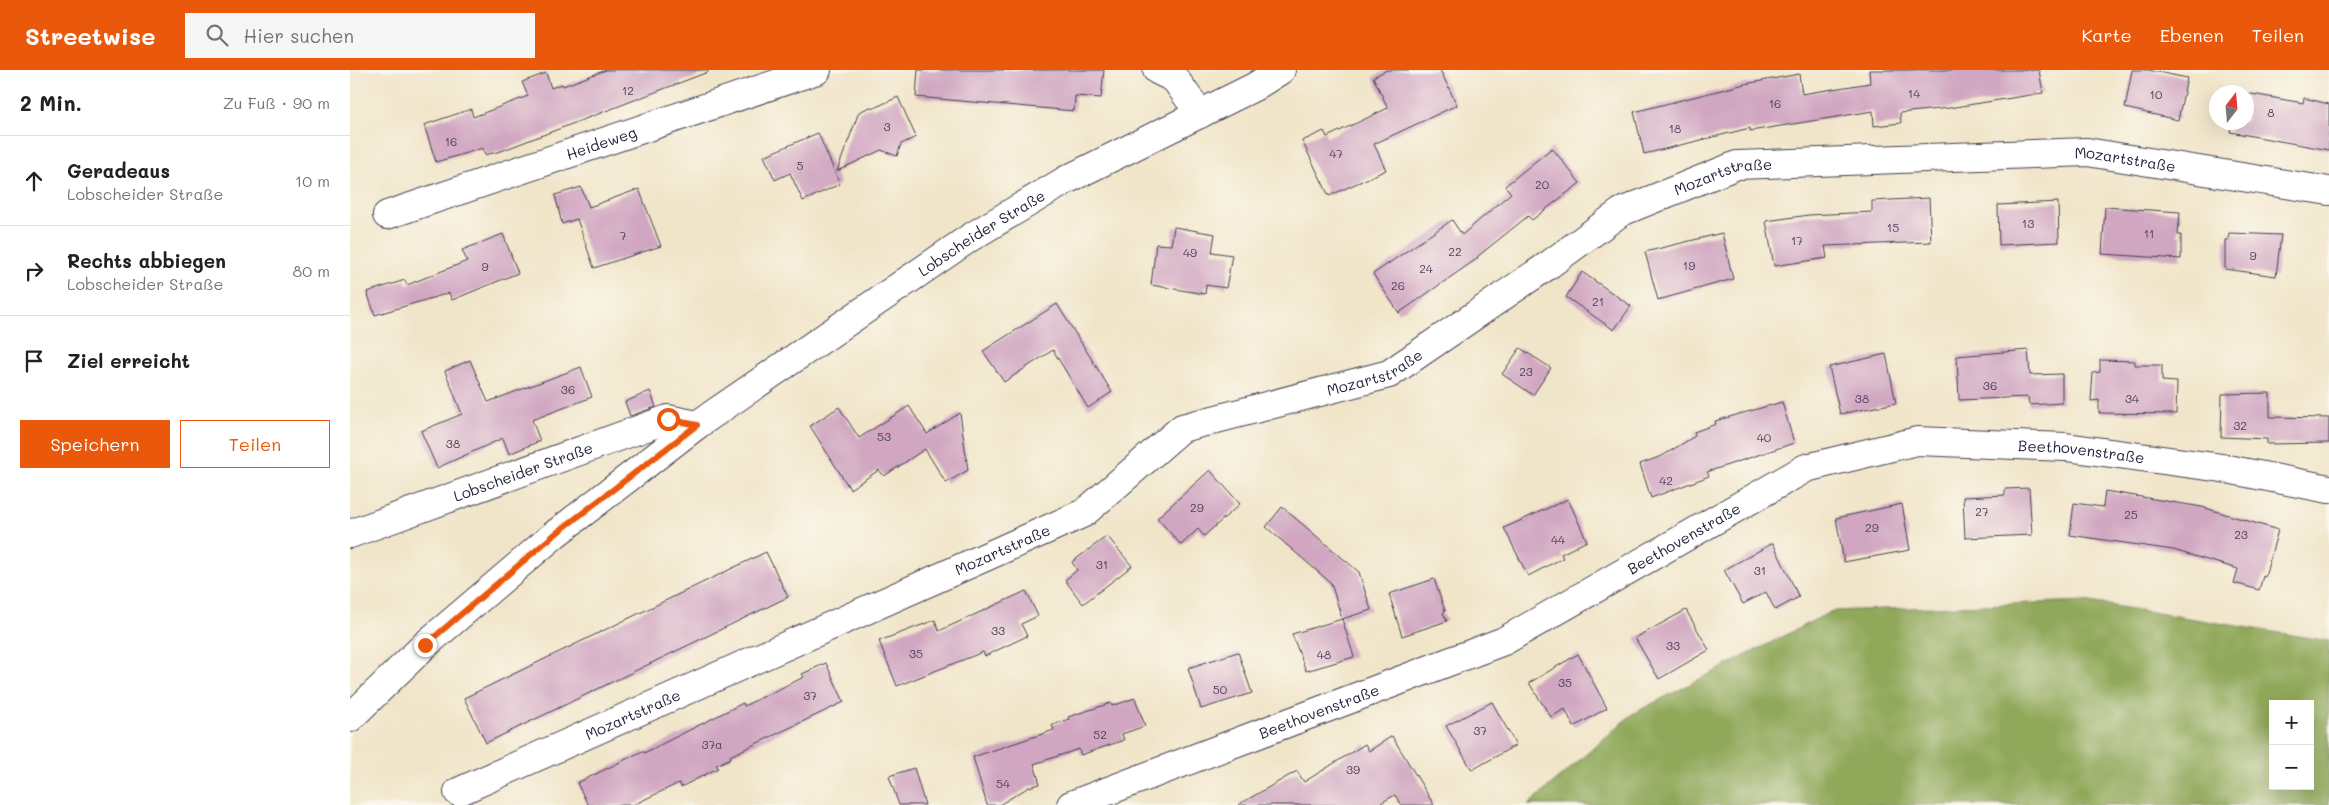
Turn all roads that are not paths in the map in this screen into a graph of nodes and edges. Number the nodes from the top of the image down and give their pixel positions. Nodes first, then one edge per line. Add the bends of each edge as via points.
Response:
1 (817, 70) edge
2 (1157, 70) edge
3 (1281, 70) edge
4 (1200, 114) junction
5 (2329, 191) edge
6 (387, 215) dead end
7 (697, 425) junction
8 (2329, 489) edge
9 (350, 534) edge
10 (350, 718) edge
11 (458, 792) dead end
12 (1071, 805) edge

1 - 6 street, Heideweg
2 - 4 street via 1175,79
3 - 4 street, Lobscheider Straße
4 - 7 street, Lobscheider Straße via 1066,180 972,237
5 - 11 street, Mozartstraße via 2087,152 1737,165 1621,212 1389,374 1182,428 1084,513
7 - 9 street, Lobscheider Straße via 668,419
7 - 10 street, Lobscheider Straße via 546,541 425,645
8 - 12 street, Beethovenstraße via 2222,468 2066,447 1927,441 1806,468 1504,641

